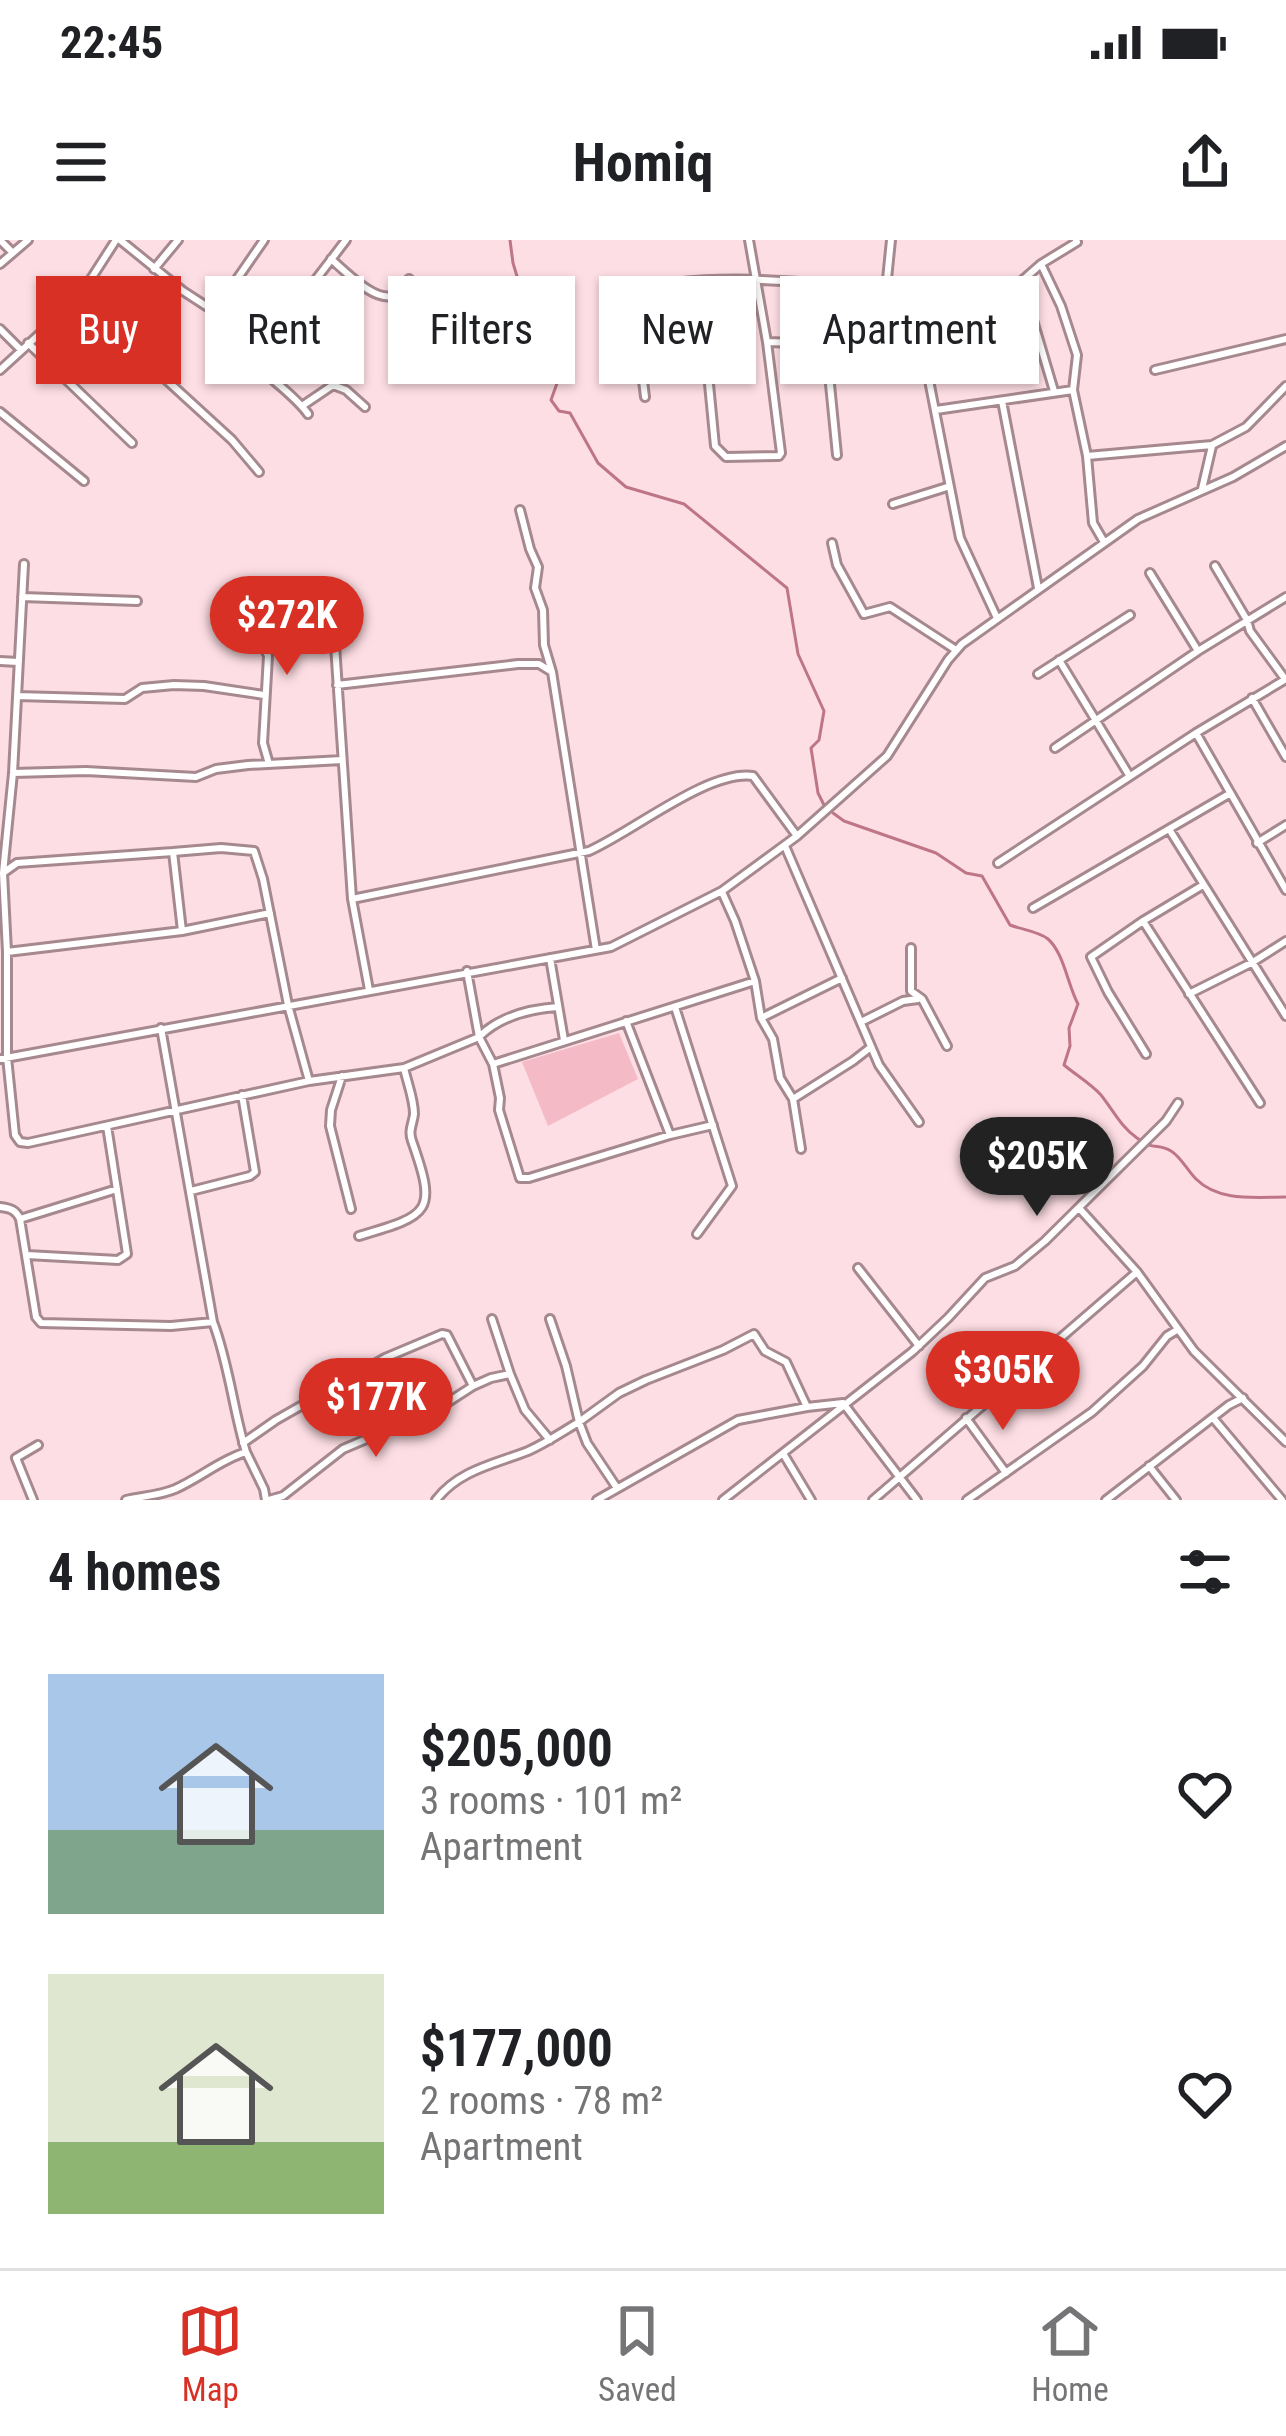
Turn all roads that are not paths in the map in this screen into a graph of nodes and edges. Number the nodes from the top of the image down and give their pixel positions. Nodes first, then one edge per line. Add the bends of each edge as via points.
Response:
1 (0, 240) edge
2 (28, 240) edge
3 (118, 240) edge
4 (178, 240) edge
5 (264, 240) edge
6 (346, 240) edge
7 (749, 240) edge
8 (891, 240) edge
9 (1076, 240) edge
10 (13, 253) junction
11 (331, 259) junction
12 (0, 264) edge
13 (1041, 264) junction
14 (154, 269) junction
15 (93, 276) edge
16 (239, 276) edge
17 (318, 276) edge
18 (754, 276) edge
19 (887, 276) edge
20 (1027, 276) edge
21 (756, 289) edge
22 (388, 298) edge
23 (205, 306) edge
24 (0, 329) edge
25 (36, 336) edge
26 (1286, 339) edge
27 (1039, 341) edge
28 (767, 342) junction
29 (28, 343) junction
30 (21, 350) junction
31 (0, 370) edge
32 (1155, 370) dead end
33 (170, 384) edge
34 (281, 384) edge
35 (643, 384) edge
36 (709, 384) edge
37 (930, 384) edge
38 (1286, 386) edge
39 (1072, 390) junction
40 (1054, 391) junction
41 (645, 398) dead end
42 (1002, 401) junction
43 (302, 406) junction
44 (365, 406) dead end
45 (936, 410) junction
46 (0, 412) edge
47 (308, 415) dead end
48 (131, 443) dead end
49 (1212, 445) junction
50 (1286, 446) edge
51 (837, 455) dead end
52 (1087, 455) junction
53 (259, 472) dead end
54 (84, 481) dead end
55 (948, 486) junction
56 (1202, 489) junction
57 (893, 504) dead end
58 (520, 510) dead end
59 (1104, 542) junction
60 (832, 543) dead end
61 (24, 564) dead end
62 (1215, 566) dead end
63 (1150, 573) dead end
64 (1037, 588) junction
65 (1286, 596) edge
66 (22, 597) junction
67 (137, 601) dead end
68 (250, 612) dead end
69 (1130, 614) dead end
70 (997, 618) junction
71 (1247, 620) junction
72 (334, 630) dead end
73 (956, 650) junction
74 (1198, 651) junction
75 (547, 656) junction
76 (1059, 660) junction
77 (0, 661) edge
78 (18, 662) junction
79 (539, 664) junction
80 (552, 672) junction
81 (1038, 674) dead end
82 (1286, 679) edge
83 (337, 685) junction
84 (264, 695) junction
85 (17, 696) junction
86 (1252, 698) junction
87 (1095, 721) junction
88 (1196, 733) junction
89 (1055, 748) dead end
90 (1286, 758) edge
91 (342, 760) junction
92 (269, 764) junction
93 (13, 773) junction
94 (1130, 775) junction
95 (1229, 794) junction
96 (3, 814) edge
97 (1286, 825) edge
98 (1168, 829) junction
99 (797, 836) junction
100 (1257, 843) junction
101 (5, 845) junction
102 (785, 845) junction
103 (173, 852) junction
104 (582, 852) junction
105 (17, 863) junction
106 (998, 863) dead end
107 (3, 873) edge
108 (1203, 885) junction
109 (1286, 890) edge
110 (722, 891) junction
111 (2, 892) edge
112 (352, 899) junction
113 (1033, 908) dead end
114 (271, 913) junction
115 (1143, 921) junction
116 (182, 931) junction
117 (1286, 941) edge
118 (911, 948) dead end
119 (596, 950) junction
120 (7, 952) junction
121 (550, 958) junction
122 (1253, 962) junction
123 (4, 963) edge
124 (467, 971) junction
125 (842, 978) junction
126 (755, 981) junction
127 (369, 990) junction
128 (1189, 994) junction
129 (922, 999) junction
130 (288, 1005) junction
131 (558, 1007) junction
132 (675, 1007) junction
133 (1286, 1016) edge
134 (761, 1018) junction
135 (626, 1022) junction
136 (861, 1022) junction
137 (161, 1028) junction
138 (479, 1037) junction
139 (564, 1040) junction
140 (947, 1046) dead end
141 (871, 1047) junction
142 (1146, 1054) dead end
143 (3, 1058) edge
144 (493, 1064) junction
145 (404, 1067) junction
146 (343, 1076) junction
147 (309, 1082) junction
148 (242, 1095) junction
149 (794, 1099) junction
150 (1260, 1102) dead end
151 (1178, 1103) dead end
152 (176, 1110) junction
153 (920, 1122) dead end
154 (713, 1125) junction
155 (106, 1126) junction
156 (670, 1135) junction
157 (801, 1149) dead end
158 (117, 1189) junction
159 (190, 1191) junction
160 (0, 1208) edge
161 (1079, 1208) junction
162 (351, 1209) dead end
163 (20, 1220) junction
164 (698, 1234) dead end
165 (358, 1236) dead end
166 (27, 1255) junction
167 (858, 1268) dead end
168 (1137, 1272) junction
169 (492, 1319) dead end
170 (550, 1319) dead end
171 (213, 1322) junction
172 (1177, 1330) junction
173 (919, 1346) junction
174 (510, 1374) junction
175 (473, 1386) junction
176 (1243, 1397) junction
177 (843, 1403) junction
178 (807, 1407) junction
179 (966, 1418) junction
180 (1213, 1418) junction
181 (579, 1422) junction
182 (550, 1440) junction
183 (1286, 1442) edge
184 (38, 1445) dead end
185 (245, 1448) junction
186 (784, 1455) junction
187 (1149, 1466) junction
188 (1006, 1473) junction
189 (898, 1477) junction
190 (617, 1488) junction
191 (172, 1490) junction
192 (33, 1500) edge
193 (126, 1500) edge
194 (173, 1500) edge
195 (267, 1500) edge
196 (436, 1500) edge
197 (597, 1500) edge
198 (723, 1500) edge
199 (811, 1500) edge
200 (873, 1500) edge
201 (917, 1500) edge
202 (967, 1500) edge
203 (1106, 1500) edge
204 (1176, 1500) edge
205 (1282, 1500) edge

1 - 10 street
2 - 10 street
3 - 14 street
3 - 15 street
4 - 14 street
5 - 16 street
6 - 11 street
7 - 18 street
8 - 19 street
9 - 13 street
10 - 12 street
11 - 17 street
11 - 22 street
13 - 20 street
13 - 39 street via 1077,355
14 - 23 street
21 - 28 street
24 - 30 street
25 - 29 street
26 - 32 street
27 - 40 street
28 - 36 street via 778,456 725,457 715,446
28 - 51 street via 826,344
29 - 30 street
29 - 48 street
30 - 31 street
33 - 53 street
34 - 43 street
35 - 41 street
37 - 45 street
38 - 49 street via 1258,418
39 - 40 street
39 - 52 street
40 - 42 street
42 - 45 street
42 - 64 street
43 - 44 street via 337,385
43 - 47 street
45 - 55 street
46 - 54 street
49 - 52 street
49 - 56 street
50 - 56 street
52 - 59 street via 1093,523
55 - 57 street
55 - 70 street via 960,538
56 - 59 street
58 - 75 street via 538,567
59 - 64 street
60 - 73 street via 865,614 890,607
61 - 66 street
62 - 71 street
63 - 74 street
64 - 70 street
65 - 71 street
66 - 67 street
66 - 78 street
68 - 84 street via 268,656
69 - 76 street
70 - 73 street
71 - 74 street
71 - 82 street
72 - 83 street
73 - 99 street via 887,756
74 - 87 street
75 - 79 street
75 - 80 street
76 - 81 street
76 - 87 street
77 - 78 street
78 - 85 street
79 - 80 street
79 - 83 street
80 - 104 street
82 - 86 street
83 - 91 street
84 - 85 street via 174,685 125,699
84 - 92 street
85 - 93 street
86 - 88 street
86 - 90 street
87 - 89 street
87 - 94 street
88 - 94 street
88 - 95 street
91 - 92 street
91 - 112 street
92 - 93 street via 196,777
93 - 96 street
94 - 106 street
95 - 98 street
95 - 100 street
96 - 101 street
97 - 100 street
98 - 108 street
98 - 113 street
99 - 102 street
99 - 104 street via 748,774 715,781
100 - 109 street
101 - 105 street
101 - 107 street
102 - 110 street
102 - 125 street
103 - 105 street
103 - 114 street via 254,851
103 - 116 street
104 - 112 street
104 - 119 street
105 - 107 street
107 - 111 street
108 - 115 street
108 - 122 street
110 - 119 street
110 - 126 street
111 - 120 street
112 - 127 street
114 - 116 street
114 - 130 street
115 - 128 street
115 - 142 street via 1091,960
116 - 120 street
117 - 122 street
118 - 129 street via 911,991
119 - 121 street
120 - 123 street
121 - 124 street
121 - 131 street
122 - 128 street
122 - 133 street
123 - 143 street
124 - 127 street
124 - 138 street
125 - 134 street
125 - 136 street
126 - 132 street
126 - 134 street
127 - 130 street
128 - 150 street
129 - 136 street
129 - 140 street
130 - 137 street
130 - 147 street
131 - 138 street via 508,1017
131 - 139 street
132 - 135 street
132 - 154 street
134 - 149 street
135 - 139 street
135 - 156 street
136 - 141 street
137 - 143 street
137 - 152 street
138 - 144 street
138 - 145 street
139 - 144 street
141 - 149 street
141 - 153 street
143 - 155 street via 20,1142
144 - 156 street via 520,1178
145 - 146 street
145 - 165 street via 427,1199 410,1217
146 - 147 street
146 - 162 street via 330,1126
147 - 148 street
148 - 152 street
148 - 159 street via 255,1172
149 - 157 street
151 - 161 street
152 - 155 street
152 - 159 street
154 - 156 street
154 - 164 street via 732,1186
155 - 158 street
158 - 163 street
158 - 166 street via 124,1258
159 - 171 street
160 - 163 street
161 - 168 street
161 - 173 street via 1015,1265 985,1278
163 - 166 street
166 - 171 street via 41,1323
167 - 173 street
168 - 172 street
168 - 179 street
169 - 174 street
170 - 181 street
171 - 185 street
172 - 176 street
172 - 188 street via 1092,1412
173 - 177 street
174 - 175 street
174 - 182 street
175 - 185 street via 442,1334 276,1420
175 - 195 street via 343,1449
176 - 180 street
176 - 183 street
177 - 178 street
177 - 186 street
177 - 189 street
178 - 181 street via 786,1362 754,1334 633,1387
178 - 190 street via 738,1420
179 - 188 street
179 - 189 street
180 - 187 street
180 - 205 street
181 - 182 street
181 - 190 street
182 - 196 street via 465,1475
184 - 192 street via 16,1458
185 - 191 street
185 - 195 street
186 - 198 street
186 - 199 street
187 - 203 street
187 - 204 street
188 - 202 street
189 - 200 street
189 - 201 street
190 - 197 street
191 - 193 street
191 - 194 street

